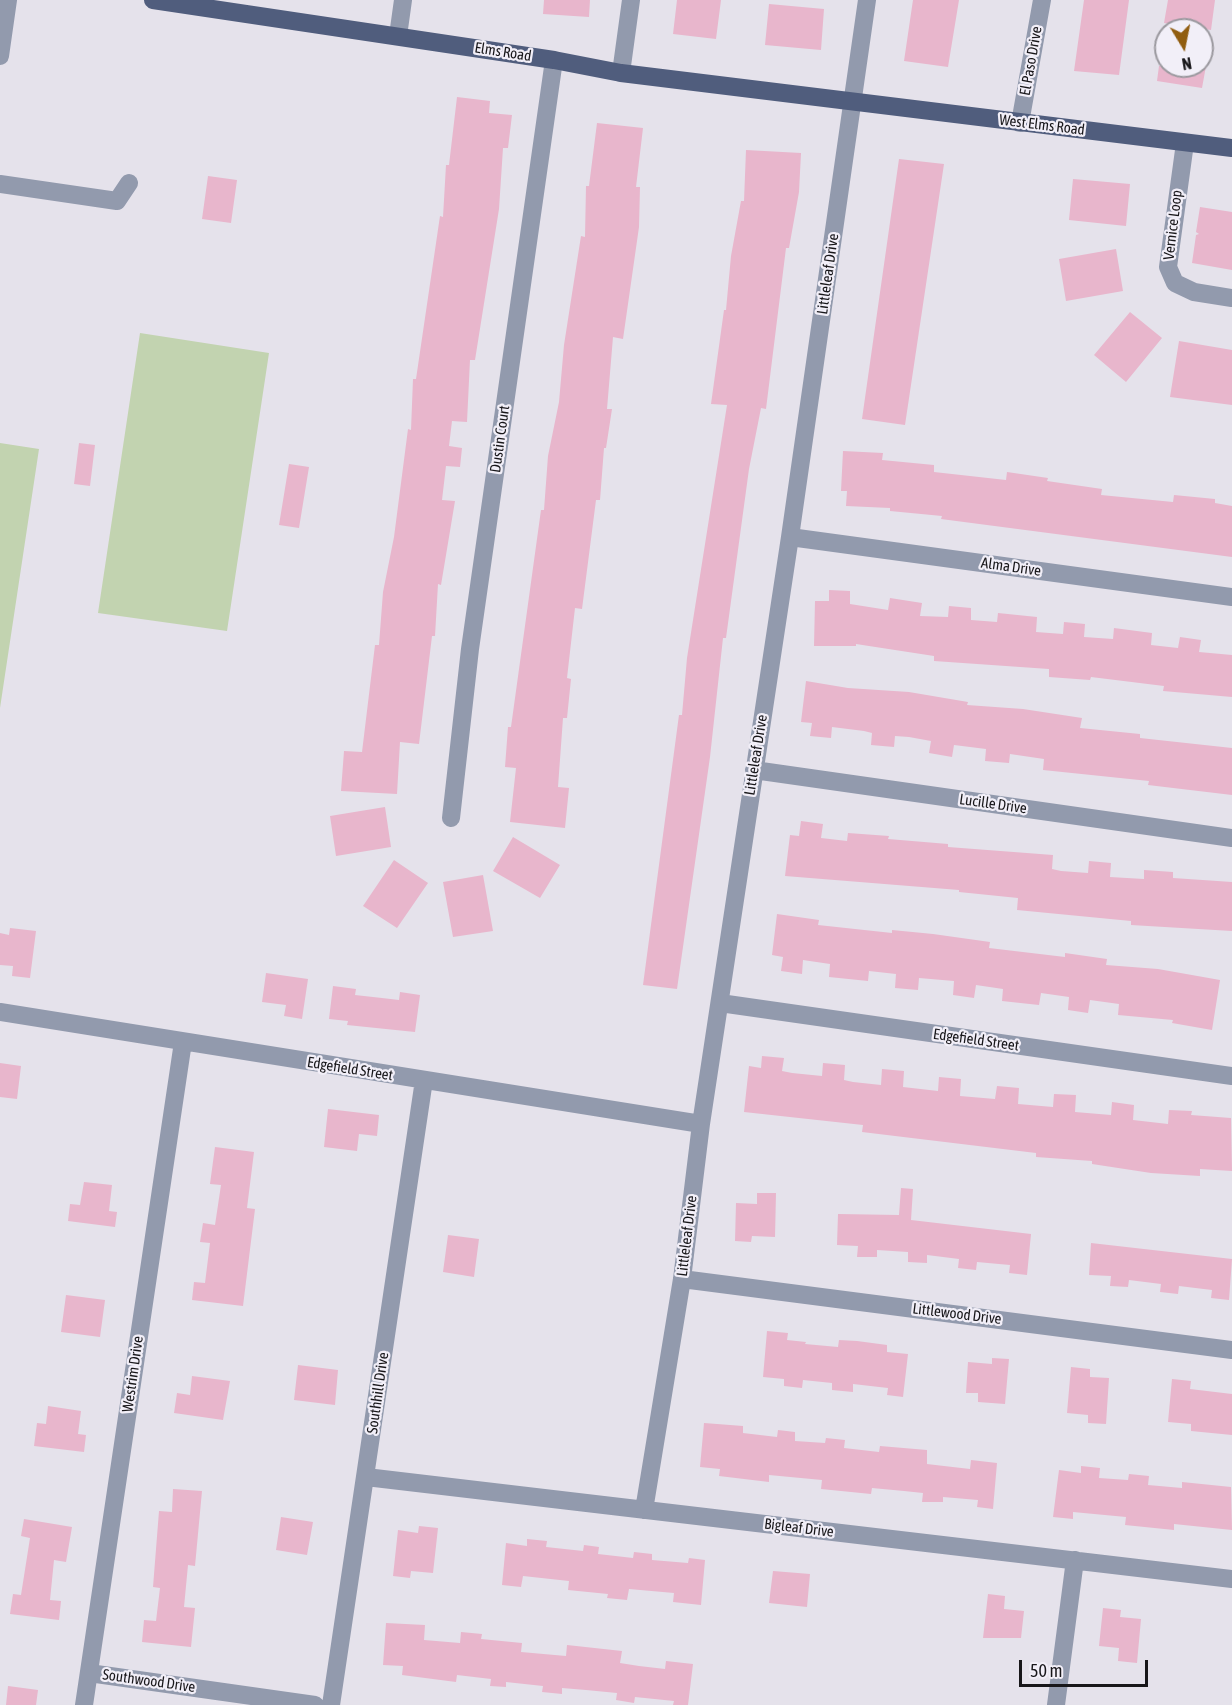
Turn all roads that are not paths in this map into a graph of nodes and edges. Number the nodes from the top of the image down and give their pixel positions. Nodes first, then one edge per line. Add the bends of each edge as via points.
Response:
1 (8, 0) edge
2 (404, 0) edge
3 (631, 0) edge
4 (867, 0) edge
5 (1041, 0) edge
6 (164, 1) edge
7 (398, 36) junction
8 (0, 54) edge
9 (554, 60) junction
10 (621, 73) junction
11 (852, 102) junction
12 (1020, 123) junction
13 (1185, 142) junction
14 (1231, 144) edge
15 (129, 183) dead end
16 (0, 184) edge
17 (1232, 298) edge
18 (790, 537) junction
19 (1232, 597) edge
20 (754, 770) junction
21 (451, 818) dead end
22 (1232, 837) edge
23 (720, 1003) junction
24 (0, 1012) edge
25 (183, 1042) junction
26 (1232, 1076) edge
27 (424, 1080) junction
28 (701, 1124) junction
29 (682, 1279) junction
30 (1232, 1350) edge
31 (366, 1477) junction
32 (644, 1510) junction
33 (1075, 1560) junction
34 (1232, 1579) edge
35 (89, 1673) junction
36 (84, 1705) edge
37 (315, 1705) edge
38 (331, 1705) edge
39 (1056, 1705) edge

1 - 8 street
2 - 7 street
3 - 10 street
4 - 11 street, Littleleaf Drive
5 - 12 street, El Paso Drive
6 - 7 main road, Elms Road
7 - 9 main road, Elms Road
9 - 10 main road, Elms Road
9 - 21 street, Dustin Court via 470,649
10 - 11 main road, Elms Road
11 - 12 main road, West Elms Road
11 - 18 street, Littleleaf Drive
12 - 13 main road, West Elms Road
13 - 14 main road, West Elms Road
13 - 17 street, Vernice Loop via 1168,267 1175,283 1194,292
15 - 16 street via 117,201
18 - 19 street, Alma Drive
18 - 20 street, Littleleaf Drive
20 - 22 street, Lucille Drive
20 - 23 street, Littleleaf Drive
23 - 26 street, Edgefield Street
23 - 28 street, Littleleaf Drive
24 - 25 street, Edgefield Street
25 - 27 street, Edgefield Street
25 - 35 street, Westrim Drive
27 - 28 street, Edgefield Street
27 - 31 street, Southhill Drive
28 - 29 street, Littleleaf Drive
29 - 30 street, Littlewood Drive
29 - 32 street, Littleleaf Drive
31 - 32 street, Bigleaf Drive
31 - 38 street, Southhill Drive
32 - 33 street, Bigleaf Drive
33 - 34 street, Bigleaf Drive
33 - 39 street
35 - 36 street, Westrim Drive
35 - 37 street, Southwood Drive

